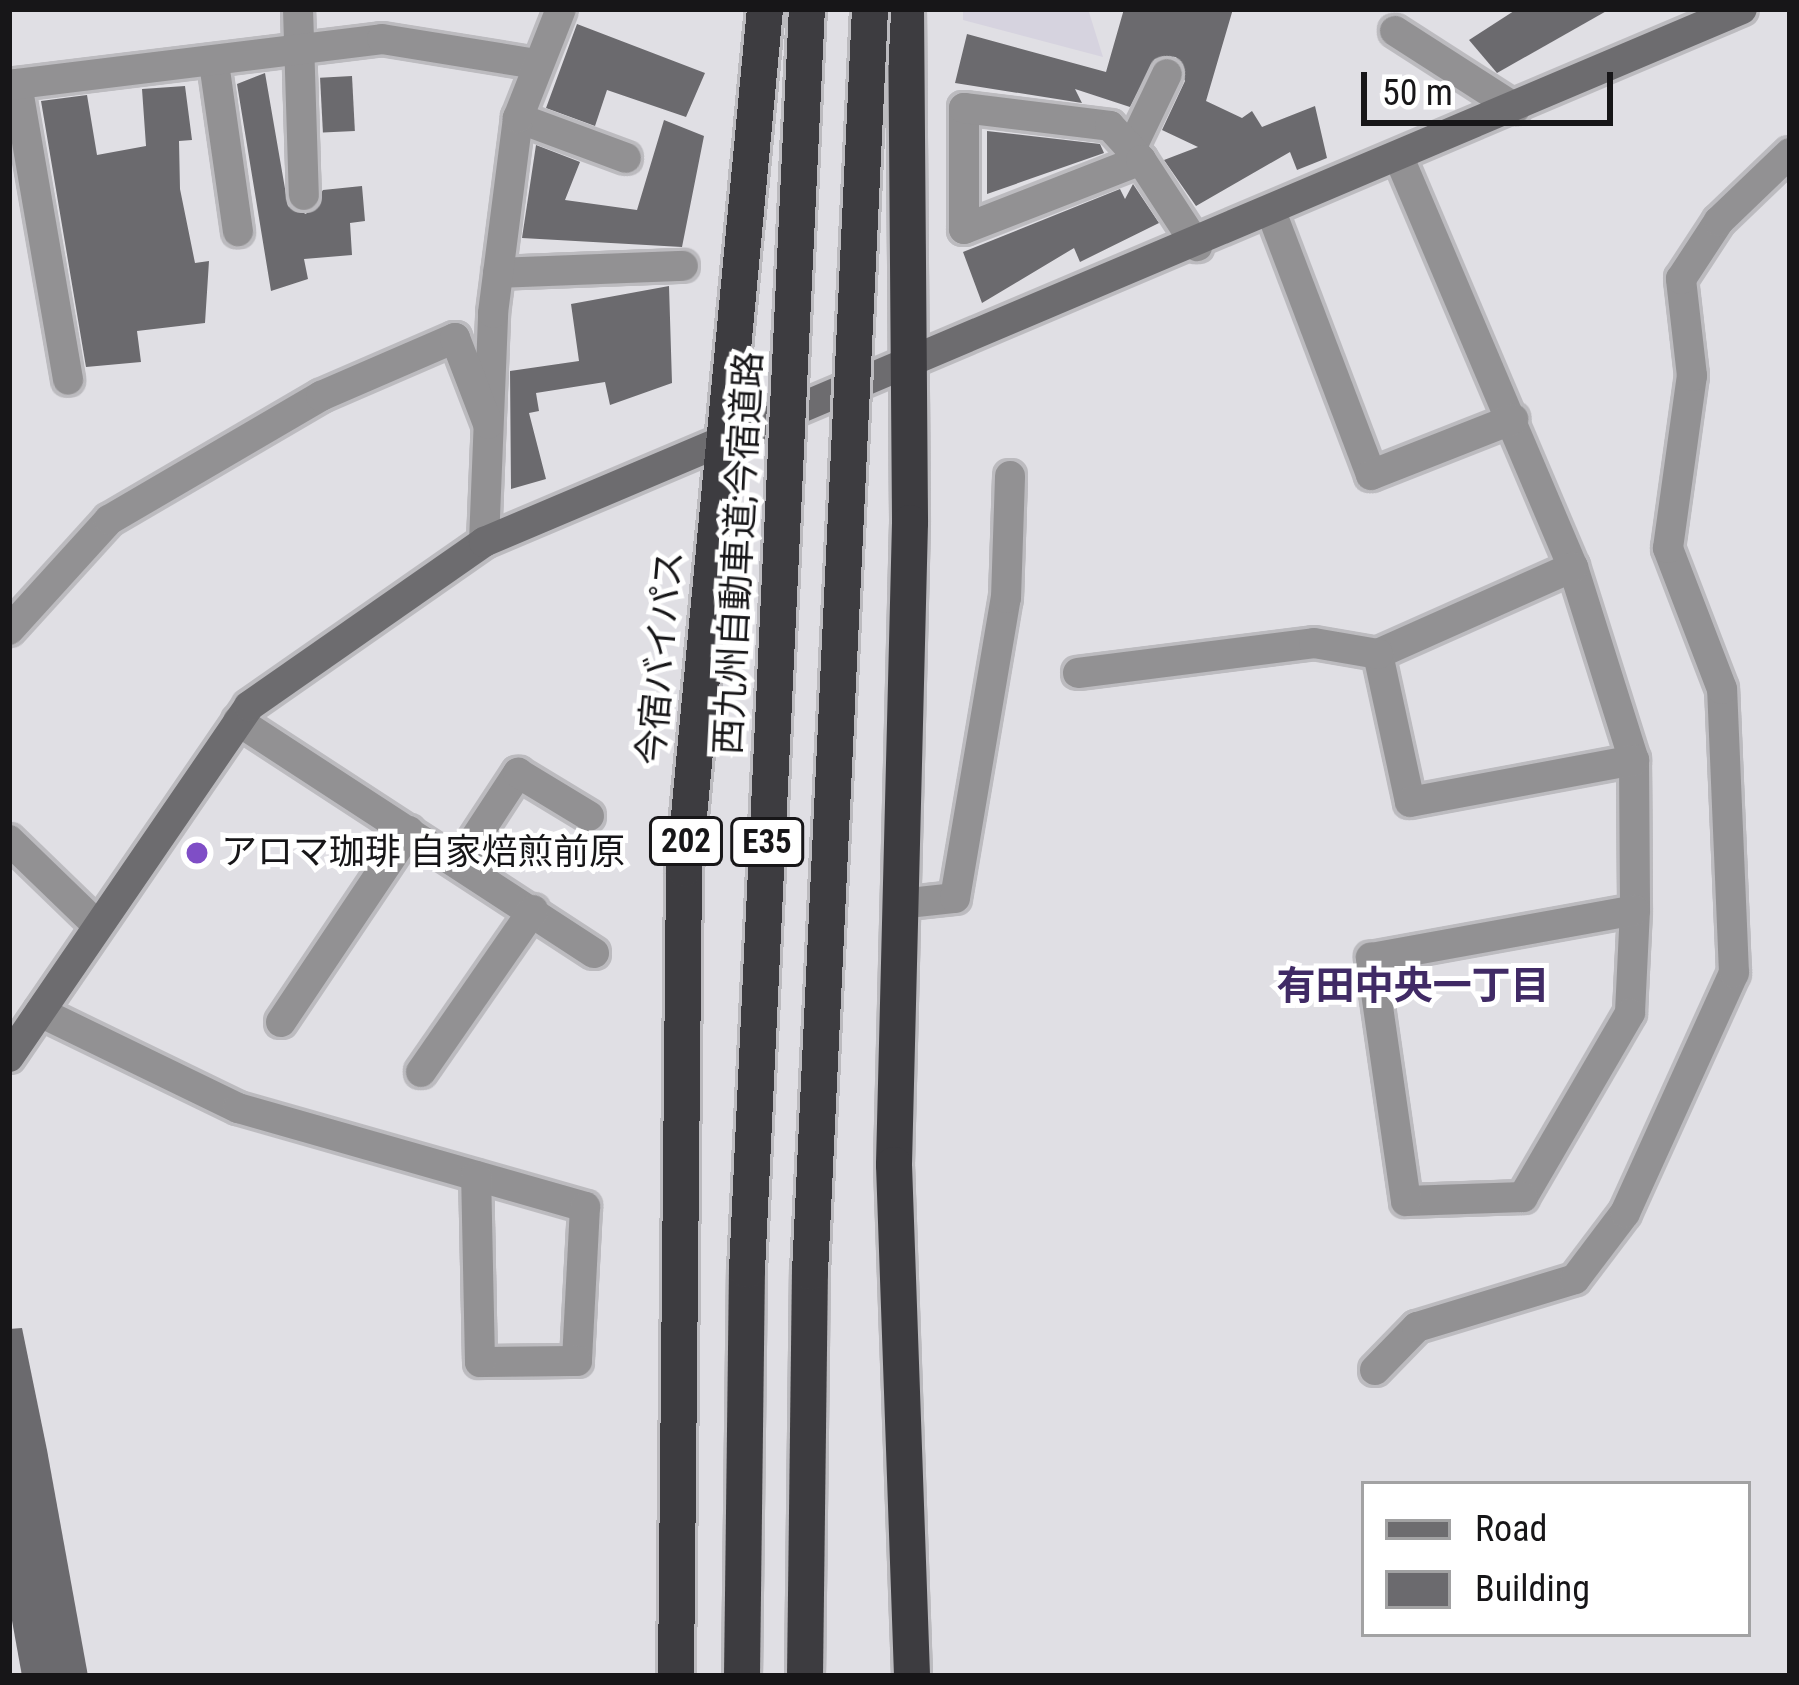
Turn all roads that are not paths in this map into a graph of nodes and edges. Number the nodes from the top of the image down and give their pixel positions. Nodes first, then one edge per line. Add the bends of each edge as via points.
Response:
1 (298, 9) edge
2 (561, 9) edge
3 (765, 9) edge
4 (807, 9) edge
5 (870, 9) edge
6 (906, 9) edge
7 (1742, 9) edge
8 (1395, 31) dead end
9 (296, 48) junction
10 (214, 63) junction
11 (536, 64) junction
12 (1167, 74) dead end
13 (13, 85) edge
14 (1514, 108) junction
15 (518, 118) junction
16 (1790, 153) edge
17 (1136, 154) junction
18 (626, 158) dead end
19 (1400, 160) junction
20 (304, 195) dead end
21 (1272, 214) junction
22 (238, 231) dead end
23 (1197, 246) junction
24 (682, 266) dead end
25 (498, 273) junction
26 (903, 371) junction
27 (68, 380) dead end
28 (1513, 419) junction
29 (488, 424) junction
30 (723, 442) junction
31 (1010, 476) dead end
32 (484, 542) junction
33 (1573, 567) junction
34 (9, 630) edge
35 (1378, 653) junction
36 (1078, 674) dead end
37 (238, 721) junction
38 (1634, 760) junction
39 (589, 816) dead end
40 (409, 831) junction
41 (9, 840) edge
42 (459, 863) junction
43 (898, 904) junction
44 (532, 910) junction
45 (1635, 910) junction
46 (94, 921) junction
47 (594, 953) dead end
48 (40, 1012) junction
49 (281, 1022) dead end
50 (11, 1048) edge
51 (421, 1072) dead end
52 (476, 1176) junction
53 (1375, 1370) dead end
54 (676, 1676) edge
55 (742, 1676) edge
56 (805, 1676) edge
57 (912, 1676) edge

1 - 9 street
2 - 11 street
3 - 30 highway, 今宿バイパス / 202
4 - 55 highway, 西九州自動車道;今宿道路 / E35, bridge via 748,1247
5 - 56 highway, E35, bridge via 810,1272
6 - 26 highway
7 - 14 street
8 - 14 street
9 - 10 street
9 - 11 street via 382,39
9 - 20 street
10 - 13 street
10 - 22 street
11 - 15 street
12 - 17 street
13 - 27 street
14 - 19 street
15 - 18 street
15 - 25 street
16 - 53 street via 1720,221 1681,279 1692,376 1668,548 1722,689 1735,973 1625,1213 1575,1279 1417,1327
17 - 17 street via 1110,126 964,108 964,229
17 - 23 street
19 - 21 street
19 - 28 street
21 - 23 street
21 - 28 street via 1371,475
23 - 26 street
24 - 25 street
25 - 29 street
26 - 30 street
26 - 43 highway
28 - 33 street
29 - 32 street
29 - 34 street via 455,338 321,396 109,520
30 - 32 street
30 - 54 highway, 今宿バイパス / 202 via 684,869
31 - 43 street via 1006,598 955,898
32 - 37 street
33 - 35 street
33 - 38 street
35 - 36 street via 1314,643
35 - 38 street via 1409,802
37 - 40 street
37 - 46 street
38 - 45 street
39 - 42 street via 518,773
40 - 42 street
40 - 49 street
41 - 46 street
42 - 44 street
43 - 57 highway via 894,1165
44 - 47 street
44 - 51 street
45 - 45 street via 1630,1013 1523,1197 1406,1201 1371,958
46 - 48 street
48 - 50 street
48 - 52 street via 238,1108
52 - 52 street via 585,1207 577,1361 480,1362

